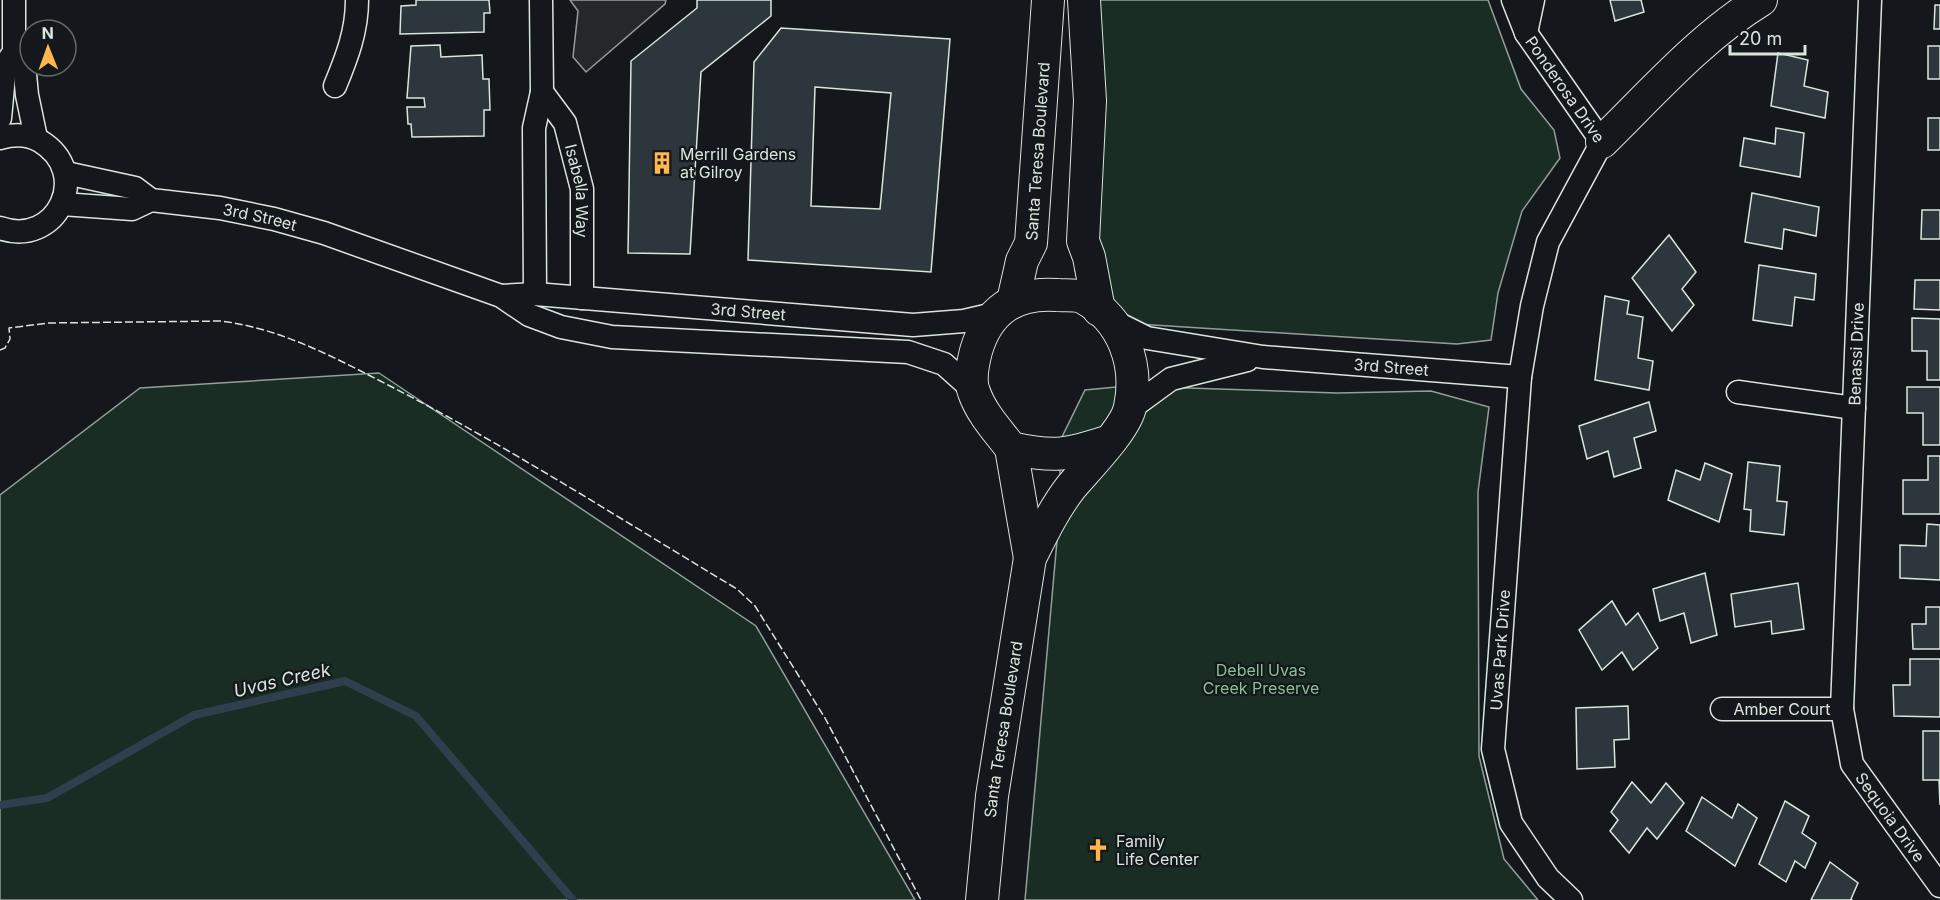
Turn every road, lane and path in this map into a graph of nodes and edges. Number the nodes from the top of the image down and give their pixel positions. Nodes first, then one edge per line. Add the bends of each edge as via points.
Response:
1 (14, 0) edge
2 (357, 0) edge
3 (541, 0) edge
4 (1048, 0) edge
5 (1084, 0) edge
6 (1514, 0) edge
7 (1533, 0) edge
8 (1761, 0) edge
9 (1870, 0) edge
10 (1526, 33) junction
11 (14, 52) junction
12 (335, 86) dead end
13 (542, 92) junction
14 (0, 118) edge
15 (0, 138) edge
16 (36, 138) junction
17 (1602, 142) junction
18 (66, 173) junction
19 (151, 200) junction
20 (62, 204) junction
21 (0, 228) edge
22 (535, 294) junction
23 (501, 296) junction
24 (582, 298) junction
25 (1004, 307) junction
26 (1107, 316) junction
27 (1263, 357) junction
28 (1520, 377) junction
29 (973, 390) junction
30 (1738, 392) dead end
31 (1854, 408) junction
32 (1130, 409) junction
33 (1110, 441) junction
34 (1011, 448) junction
35 (1030, 558) junction
36 (1722, 709) dead end
37 (1842, 709) junction
38 (1940, 886) edge
39 (982, 900) edge
40 (1571, 900) edge

1 - 11 street
2 - 12 street via 350,51
3 - 13 street
4 - 25 main road, Santa Teresa Boulevard via 1031,243
5 - 26 main road via 1090,101 1083,241
6 - 10 street
7 - 10 street, Ponderosa Drive
8 - 17 main road via 1738,14 1686,59
9 - 31 street, Benassi Drive
10 - 17 street, Ponderosa Drive
11 - 14 street via 5,65
11 - 16 street via 24,64
13 - 22 street via 534,128
13 - 24 street, Isabella Way via 565,123 582,189
15 - 16 street
16 - 18 street via 55,153
17 - 28 street, Ponderosa Drive via 1548,242
18 - 19 street, 3rd Street via 135,188
18 - 20 street via 67,189
19 - 20 street, 3rd Street via 132,209
19 - 23 street, 3rd Street via 274,219
20 - 21 street via 41,227 10,232
22 - 23 street, 3rd Street
22 - 24 street, 3rd Street
23 - 29 street, 3rd Street via 529,315 561,327 612,337 908,352 944,364
24 - 25 street, 3rd Street via 913,325 964,321
25 - 26 main road via 1043,294 1082,297
25 - 29 main road via 980,340 972,365
26 - 27 street, 3rd Street via 1147,338
26 - 32 main road via 1125,343 1132,367
27 - 28 street, 3rd Street
27 - 32 street, 3rd Street via 1171,379
28 - 40 street, Uvas Park Drive via 1493,749 1511,823 1548,878
29 - 34 main road
30 - 31 street
31 - 37 street, Benassi Drive
32 - 33 main road
33 - 34 main road via 1069,454 1042,455
33 - 35 main road, Santa Teresa Boulevard via 1070,489
34 - 35 main road, Santa Teresa Boulevard
35 - 39 main road, Santa Teresa Boulevard via 985,852
36 - 37 street, Amber Court
37 - 38 street, Sequoia Drive via 1852,764

